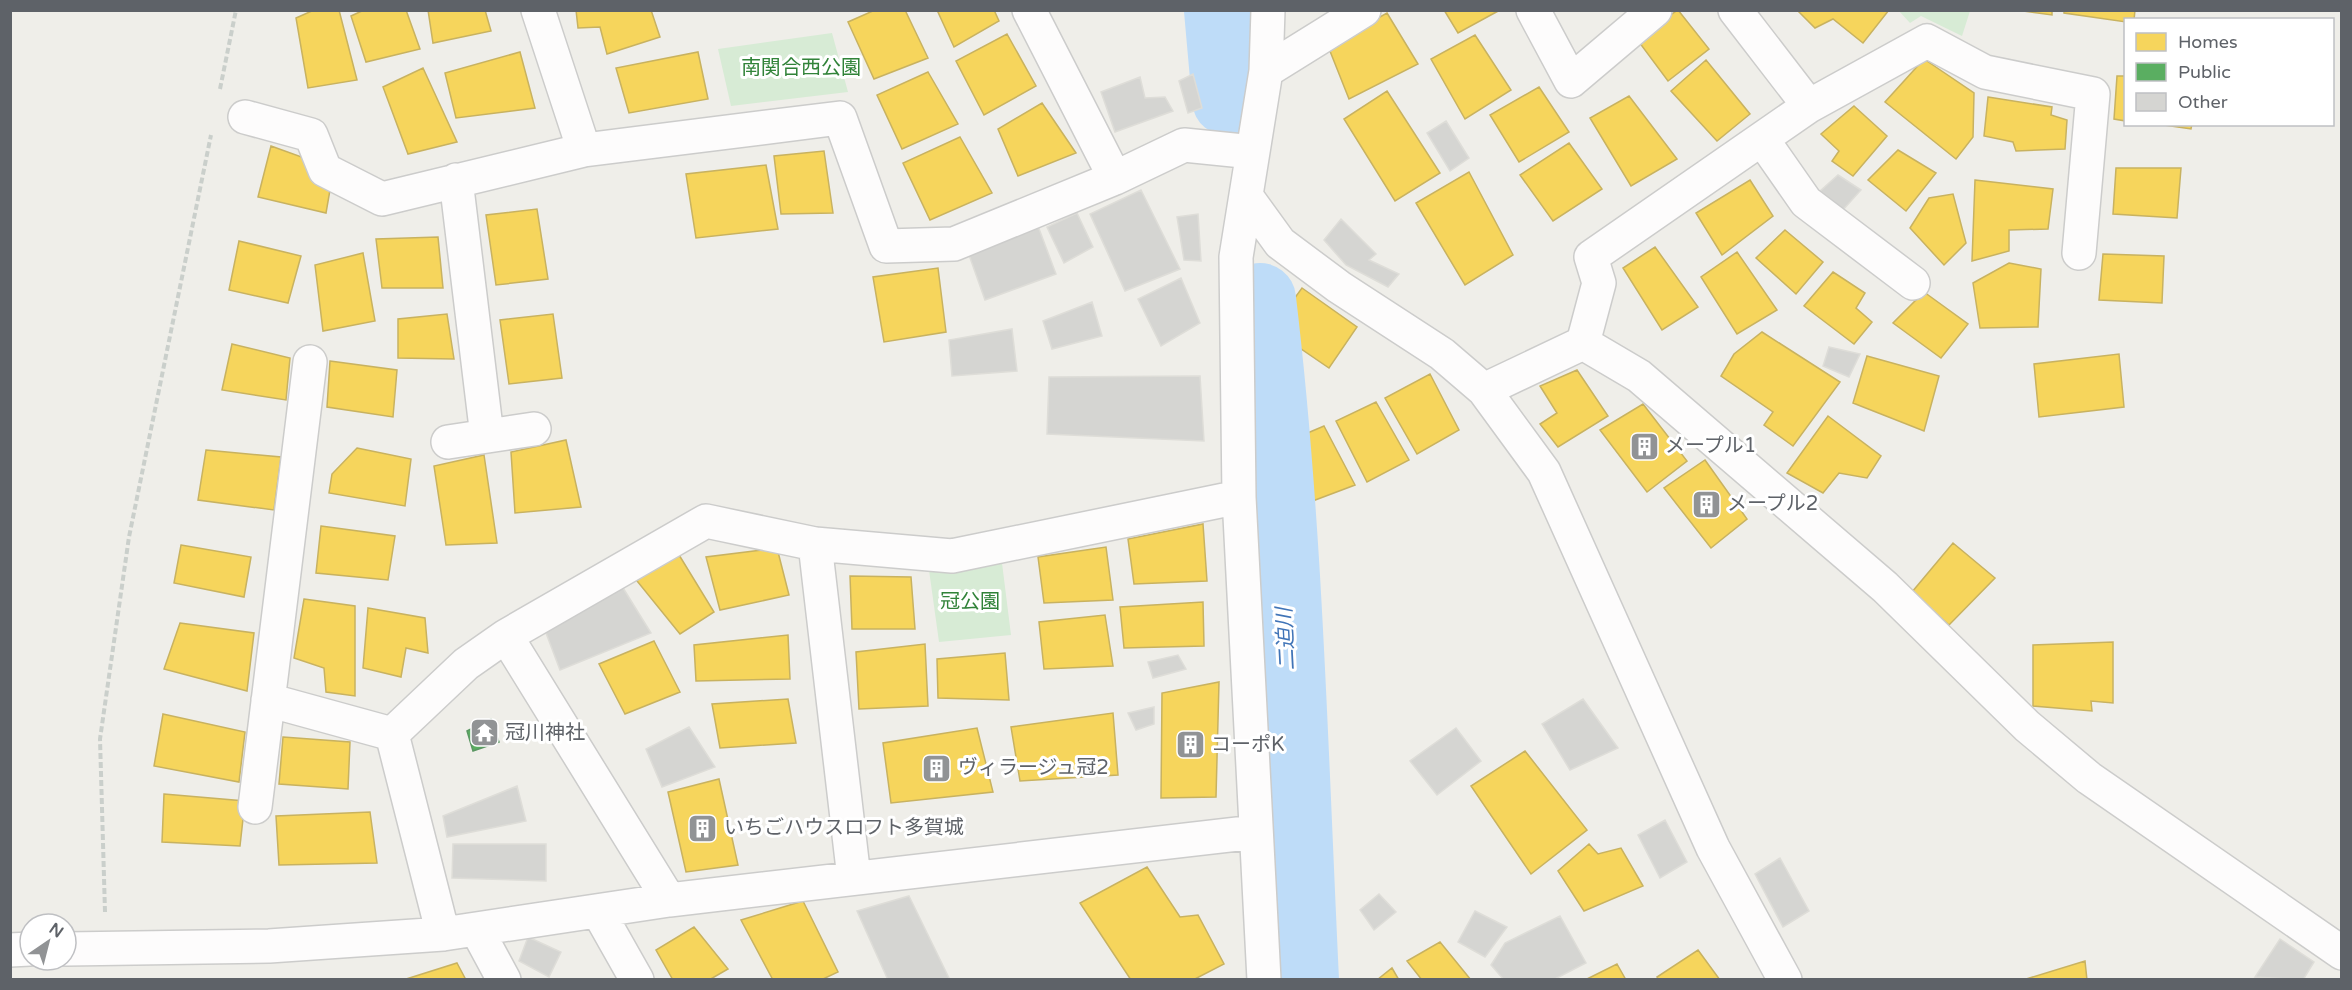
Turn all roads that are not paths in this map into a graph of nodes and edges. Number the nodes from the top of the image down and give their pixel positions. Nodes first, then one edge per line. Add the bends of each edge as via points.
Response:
1 (538, 10) edge
2 (1029, 10) edge
3 (1268, 10) edge
4 (1364, 10) edge
5 (1533, 10) edge
6 (1655, 10) edge
7 (1735, 10) edge
8 (1266, 71) junction
9 (1809, 106) junction
10 (244, 117) dead end
11 (1762, 139) junction
12 (584, 150) junction
13 (1253, 152) junction
14 (1114, 178) junction
15 (456, 180) junction
16 (1246, 196) junction
17 (2079, 253) dead end
18 (1913, 283) dead end
19 (1583, 343) junction
20 (310, 362) dead end
21 (1484, 390) junction
22 (534, 429) dead end
23 (487, 436) junction
24 (448, 441) dead end
25 (1239, 498) junction
26 (814, 544) junction
27 (506, 636) junction
28 (268, 700) junction
29 (392, 734) junction
30 (255, 807) dead end
31 (1255, 832) junction
32 (854, 878) junction
33 (669, 900) junction
34 (598, 911) junction
35 (477, 930) junction
36 (443, 934) junction
37 (86, 949) edge
38 (2342, 952) edge
39 (504, 980) edge
40 (637, 980) edge
41 (1263, 980) edge
42 (1785, 980) edge

1 - 12 street
2 - 14 street
3 - 8 street
4 - 8 street
5 - 6 street via 1571,81
7 - 9 street
8 - 13 street
9 - 11 street
9 - 17 street via 1927,41 1985,72 2093,94
10 - 15 street via 311,135 325,170 382,199
11 - 18 street via 1806,202
11 - 19 street via 1591,257 1599,283
12 - 14 street via 840,118 886,246 954,244
12 - 15 street
13 - 14 street via 1184,145
13 - 16 street
15 - 23 street
16 - 21 street via 1280,243 1442,354
16 - 25 street via 1236,257
19 - 21 street
19 - 38 street via 1639,376 1886,586 2027,726 2089,778
20 - 28 street
21 - 42 street via 1544,472 1713,848
22 - 23 street
23 - 24 street
25 - 26 street via 952,556
25 - 31 street
26 - 27 street via 706,521
26 - 32 street
27 - 29 street via 466,664
27 - 33 street
28 - 29 street
28 - 30 street
29 - 36 street
31 - 32 street
31 - 41 street
32 - 33 street
33 - 34 street
34 - 35 street
34 - 40 street
35 - 36 street
35 - 39 street
36 - 37 street via 269,946

